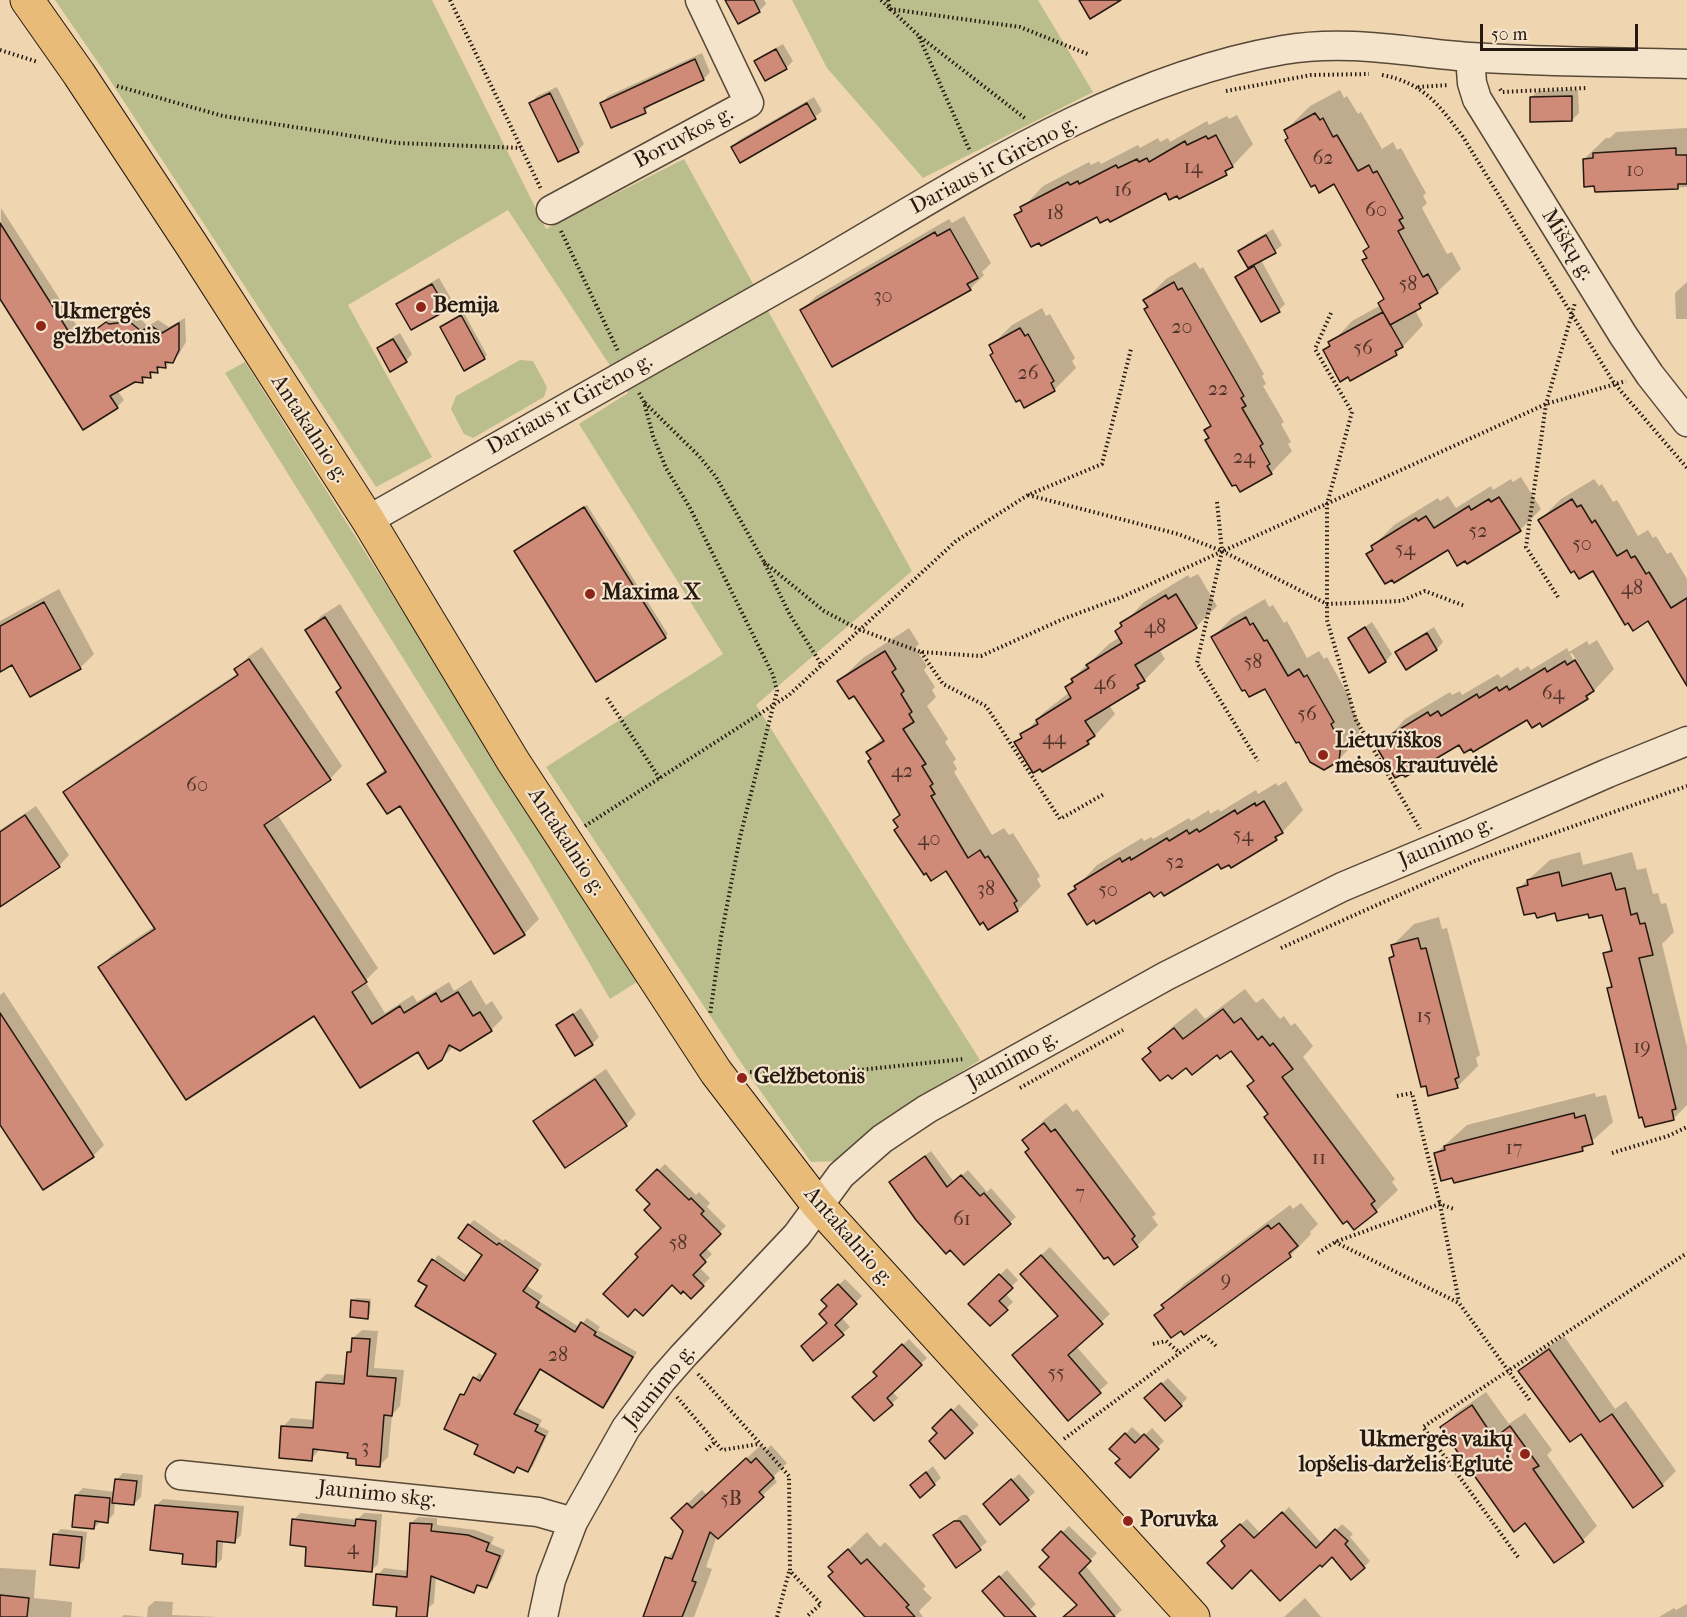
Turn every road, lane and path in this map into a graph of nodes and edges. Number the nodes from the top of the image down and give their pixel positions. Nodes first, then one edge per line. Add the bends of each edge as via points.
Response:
1 (27, 0) edge
2 (700, 0) edge
3 (881, 0) edge
4 (888, 0) edge
5 (890, 9) junction
6 (919, 36) junction
7 (0, 50) edge
8 (1090, 55) dead end
9 (1470, 57) junction
10 (1687, 63) edge
11 (79, 74) junction
12 (1226, 91) dead end
13 (1046, 137) junction
14 (521, 148) dead end
15 (982, 170) junction
16 (551, 210) dead end
17 (1583, 273) junction
18 (1331, 313) dead end
19 (1572, 313) junction
20 (1131, 349) dead end
21 (1650, 375) junction
22 (1614, 383) junction
23 (1546, 404) junction
24 (1687, 422) edge
25 (1687, 468) edge
26 (1028, 495) junction
27 (1217, 502) dead end
28 (1327, 504) junction
29 (368, 520) junction
30 (1222, 551) junction
31 (764, 562) junction
32 (1558, 597) dead end
33 (1327, 604) junction
34 (1465, 606) dead end
35 (858, 629) junction
36 (921, 652) junction
37 (821, 664) junction
38 (607, 698) dead end
39 (775, 704) junction
40 (1687, 741) edge
41 (1258, 761) dead end
42 (660, 779) junction
43 (1687, 786) edge
44 (1104, 794) dead end
45 (563, 836) junction
46 (1431, 849) junction
47 (1277, 949) dead end
48 (1126, 1029) dead end
49 (969, 1059) dead end
50 (710, 1063) junction
51 (1017, 1090) dead end
52 (1397, 1096) dead end
53 (1687, 1127) edge
54 (1612, 1153) dead end
55 (1440, 1204) junction
56 (818, 1205) junction
57 (1454, 1209) dead end
58 (1335, 1242) junction
59 (1687, 1253) edge
60 (1318, 1254) dead end
61 (1459, 1303) junction
62 (1153, 1344) dead end
63 (1216, 1346) dead end
64 (1180, 1353) junction
65 (683, 1356) junction
66 (1508, 1370) junction
67 (662, 1380) junction
68 (1531, 1402) dead end
69 (715, 1442) junction
70 (759, 1443) junction
71 (706, 1450) dead end
72 (1044, 1455) junction
73 (180, 1475) dead end
74 (573, 1522) junction
75 (1518, 1557) dead end
76 (790, 1571) junction
77 (543, 1617) edge
78 (777, 1617) edge
79 (806, 1617) edge
80 (1193, 1617) edge

1 - 11 main road, Antakalnio g.
2 - 16 street, Boruvkos g. via 748,103
3 - 5 path
4 - 5 path
5 - 6 path
5 - 8 path via 1020,27
6 - 13 path
6 - 15 path
7 - 11 path
9 - 10 street, Dariaus ir Girėno g.
9 - 13 street, Dariaus ir Girėno g. via 1342,44 1280,50 1212,66 1165,83 1115,102
9 - 17 street, Miškų g. via 1477,99
11 - 14 path via 223,116 397,143
11 - 29 main road, Antakalnio g.
12 - 19 path via 1311,75 1377,74 1400,78 1418,87 1436,101 1463,137
13 - 15 street, Dariaus ir Girėno g.
15 - 29 street, Dariaus ir Girėno g.
17 - 19 path
17 - 21 street, Miškų g.
18 - 28 path via 1315,349 1352,412
19 - 22 path
19 - 23 path
20 - 26 path via 1102,464
21 - 22 path
21 - 24 street, Miškų g.
22 - 23 path
22 - 25 path
23 - 28 path
23 - 32 path via 1526,547
26 - 30 path via 1178,534
26 - 35 path via 956,541
27 - 30 path
28 - 30 path
28 - 33 path
29 - 45 main road, Antakalnio g. via 513,761
30 - 33 path
30 - 36 path via 981,656
30 - 41 path via 1197,663
31 - 35 path via 824,611
31 - 37 path via 790,615
31 - 39 path via 716,477 644,402 666,468 773,675
33 - 34 path via 1401,601 1425,591
33 - 46 path via 1327,620 1356,720
35 - 36 path
35 - 37 path
36 - 44 path via 943,684 986,706 1060,819
37 - 39 path
38 - 42 path
39 - 42 path
39 - 50 path via 738,848 721,937
40 - 46 street, Jaunimo g.
42 - 45 path via 581,829
43 - 47 path via 1475,861
45 - 50 main road, Antakalnio g.
46 - 56 street, Jaunimo g. via 1342,887 1166,976 927,1109 882,1139 841,1175
48 - 51 path
49 - 50 path via 830,1073
50 - 56 main road, Antakalnio g.
52 - 55 path via 1412,1092
53 - 54 path
55 - 57 path
55 - 58 path
55 - 61 path
56 - 65 street, Jaunimo g. via 797,1235
56 - 72 main road, Antakalnio g.
58 - 60 path
58 - 61 path
59 - 66 path
61 - 66 path
62 - 64 path via 1166,1341
63 - 64 path via 1204,1335
64 - 72 path
65 - 67 street, Jaunimo g.
65 - 70 path
66 - 68 path
66 - 75 path via 1423,1427
67 - 69 path
67 - 74 street, Jaunimo g. via 626,1428
69 - 70 path via 722,1450
69 - 71 path
70 - 76 path via 789,1476
72 - 80 main road, Antakalnio g.
73 - 74 street, Jaunimo skg. via 538,1512
74 - 77 street, Jaunimo g. via 551,1580
76 - 78 path
76 - 79 path via 821,1604

